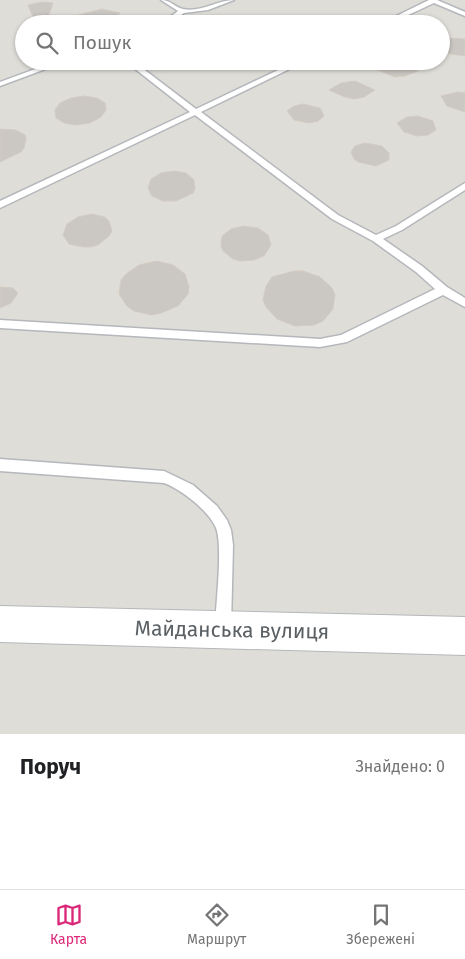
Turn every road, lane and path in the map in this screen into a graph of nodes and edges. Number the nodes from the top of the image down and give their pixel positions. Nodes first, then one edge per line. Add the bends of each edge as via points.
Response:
1 (164, 0) edge
2 (231, 0) edge
3 (433, 0) edge
4 (182, 11) junction
5 (465, 14) edge
6 (176, 15) edge
7 (402, 15) edge
8 (39, 70) edge
9 (140, 70) edge
10 (284, 70) edge
11 (0, 84) edge
12 (195, 112) junction
13 (465, 186) edge
14 (0, 204) edge
15 (376, 239) junction
16 (443, 290) junction
17 (465, 303) edge
18 (0, 324) edge
19 (0, 465) edge
20 (0, 624) edge
21 (223, 630) junction
22 (465, 636) edge

1 - 4 lane
2 - 4 lane via 206,9
3 - 5 lane
3 - 7 lane
4 - 6 lane
8 - 11 lane
9 - 12 lane
10 - 12 lane
12 - 14 lane
12 - 15 lane via 335,217
13 - 15 lane
15 - 16 lane
16 - 17 lane
16 - 18 lane via 343,339 320,343
19 - 21 lane via 164,478 179,482 214,515 225,533
20 - 21 street, Майданська вулиця
21 - 22 street, Майданська вулиця

